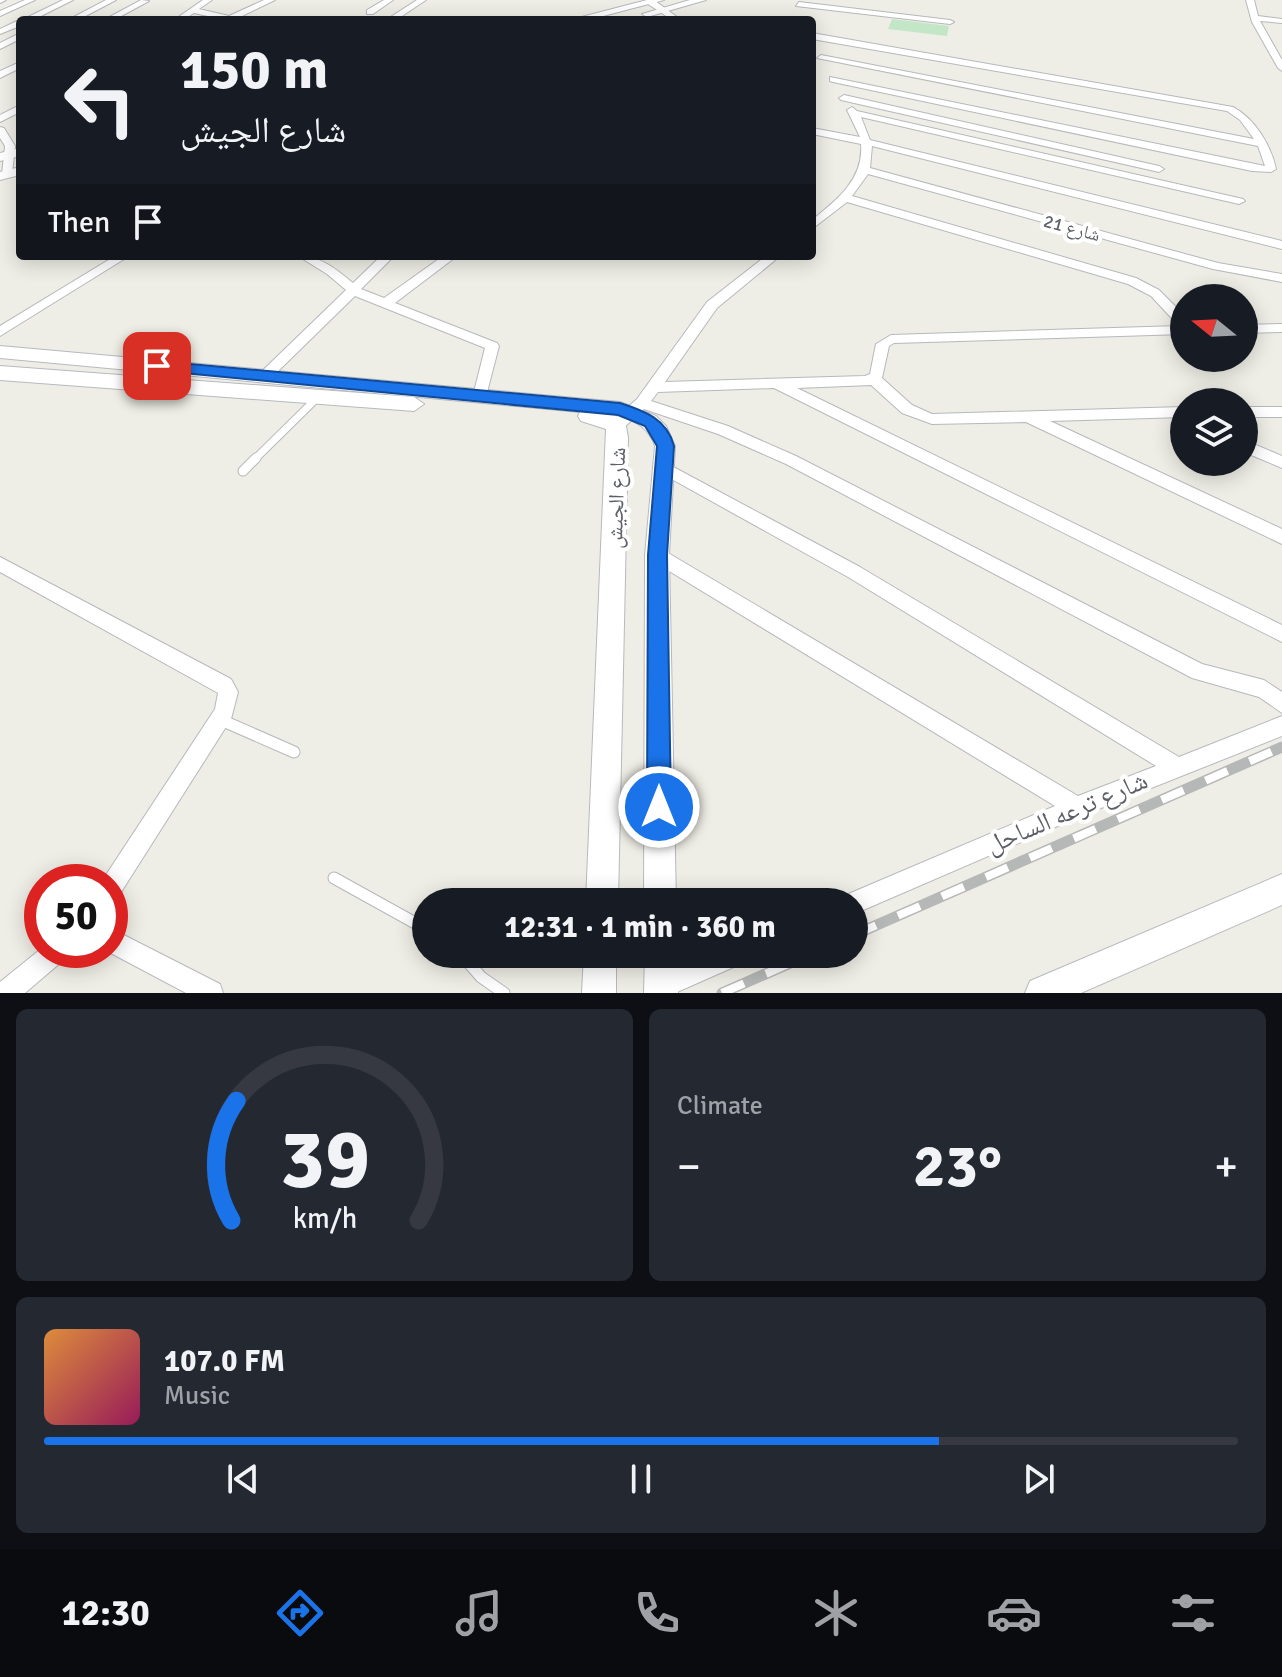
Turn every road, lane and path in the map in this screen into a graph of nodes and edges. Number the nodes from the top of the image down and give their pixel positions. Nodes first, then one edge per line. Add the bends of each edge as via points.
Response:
1 (31, 0) edge
2 (69, 0) edge
3 (93, 0) edge
4 (112, 0) edge
5 (208, 0) edge
6 (271, 0) edge
7 (389, 0) edge
8 (701, 0) edge
9 (1250, 0) edge
10 (145, 1) edge
11 (418, 2) edge
12 (798, 2) edge
13 (659, 4) edge
14 (195, 11) junction
15 (370, 12) dead end
16 (0, 14) edge
17 (801, 15) dead end
18 (35, 16) edge
19 (70, 16) edge
20 (72, 16) edge
21 (116, 16) edge
22 (186, 16) edge
23 (216, 16) edge
24 (236, 16) edge
25 (396, 16) edge
26 (596, 16) edge
27 (630, 16) edge
28 (1255, 18) junction
29 (1282, 21) edge
30 (950, 22) dead end
31 (816, 37) edge
32 (816, 49) edge
33 (821, 58) junction
34 (1282, 68) edge
35 (833, 79) junction
36 (844, 98) junction
37 (854, 113) junction
38 (0, 130) edge
39 (816, 132) edge
40 (867, 142) junction
41 (1258, 143) junction
42 (9, 155) edge
43 (1159, 169) dead end
44 (864, 170) junction
45 (9, 173) edge
46 (846, 198) junction
47 (1239, 201) dead end
48 (816, 223) edge
49 (1282, 245) edge
50 (117, 260) edge
51 (311, 260) edge
52 (384, 260) edge
53 (445, 260) edge
54 (769, 260) edge
55 (1282, 278) edge
56 (354, 291) junction
57 (386, 303) junction
58 (1170, 309) edge
59 (1282, 328) edge
60 (1258, 329) edge
61 (1170, 330) edge
62 (0, 332) edge
63 (0, 352) edge
64 (0, 373) edge
65 (265, 376) junction
66 (182, 378) junction
67 (874, 379) junction
68 (779, 385) junction
69 (653, 387) junction
70 (480, 396) junction
71 (317, 398) junction
72 (1162, 412) junction
73 (1170, 412) edge
74 (1258, 412) edge
75 (1282, 412) edge
76 (630, 414) junction
77 (1170, 415) edge
78 (1026, 416) junction
79 (1258, 452) edge
80 (1282, 462) edge
81 (664, 468) junction
82 (243, 471) dead end
83 (1282, 537) edge
84 (657, 555) junction
85 (0, 564) edge
86 (1282, 634) edge
87 (1282, 704) edge
88 (219, 719) junction
89 (1282, 726) edge
90 (294, 752) dead end
91 (1177, 767) junction
92 (1077, 807) junction
93 (126, 864) edge
94 (334, 878) dead end
95 (603, 888) edge
96 (660, 888) edge
97 (1282, 889) edge
98 (868, 897) edge
99 (412, 921) edge
100 (128, 949) edge
101 (36, 968) edge
102 (473, 968) edge
103 (600, 968) edge
104 (661, 968) edge
105 (707, 968) edge
106 (661, 990) edge
107 (6, 993) edge
108 (211, 993) edge
109 (504, 993) edge
110 (599, 993) edge
111 (1042, 993) edge

1 - 16 street
2 - 18 street
3 - 19 street
4 - 20 street
5 - 14 street
6 - 24 street
7 - 15 street
8 - 13 street
9 - 28 street
10 - 21 street
11 - 25 street
12 - 17 street
12 - 30 street
13 - 26 street
13 - 27 street
14 - 22 street
14 - 23 street
28 - 29 street
28 - 34 street
31 - 41 street via 1230,109 1243,116
32 - 33 street
33 - 35 street
33 - 41 street
35 - 36 street
35 - 41 street via 1271,169
36 - 37 street
36 - 43 street
37 - 40 street
37 - 47 street
38 - 42 street
39 - 40 street
40 - 44 street
40 - 49 street
42 - 45 street
44 - 46 street
44 - 55 street, شارع 21 via 1200,261
46 - 48 street
46 - 58 street via 1132,281
50 - 62 street
51 - 56 street
52 - 56 street
53 - 57 street
54 - 69 street via 712,305
56 - 57 street
56 - 65 street
57 - 70 street via 492,346
59 - 60 street
61 - 67 street via 891,339 883,344
63 - 66 main road, شارع الجيش
64 - 66 main road, شارع الجيش
65 - 66 main road, شارع الجيش
65 - 70 main road, شارع الجيش
66 - 71 main road, شارع الجيش
67 - 68 street
67 - 78 street via 922,418
68 - 69 street
68 - 86 street
69 - 76 street
70 - 76 main road, شارع الجيش
71 - 76 main road, شارع الجيش via 598,417
71 - 82 lane
72 - 73 street
72 - 77 street
72 - 78 street
74 - 75 street
76 - 81 main road, شارع الجيش via 651,422 663,437
76 - 87 street via 723,430 791,460 1199,672 1264,689
76 - 95 main road, شارع الجيش
78 - 83 street
79 - 80 street
81 - 84 main road, شارع الجيش
81 - 91 street via 854,572
84 - 92 street
84 - 96 main road, شارع الجيش
85 - 88 street via 224,685 228,702
88 - 90 lane
88 - 93 street
89 - 91 street, شارع ترعه الساحل
91 - 92 street, شارع ترعه الساحل
92 - 98 street, شارع ترعه الساحل
94 - 99 lane
97 - 111 main road
100 - 108 street
101 - 107 street
102 - 109 lane
103 - 110 main road
104 - 106 main road
105 - 106 street

